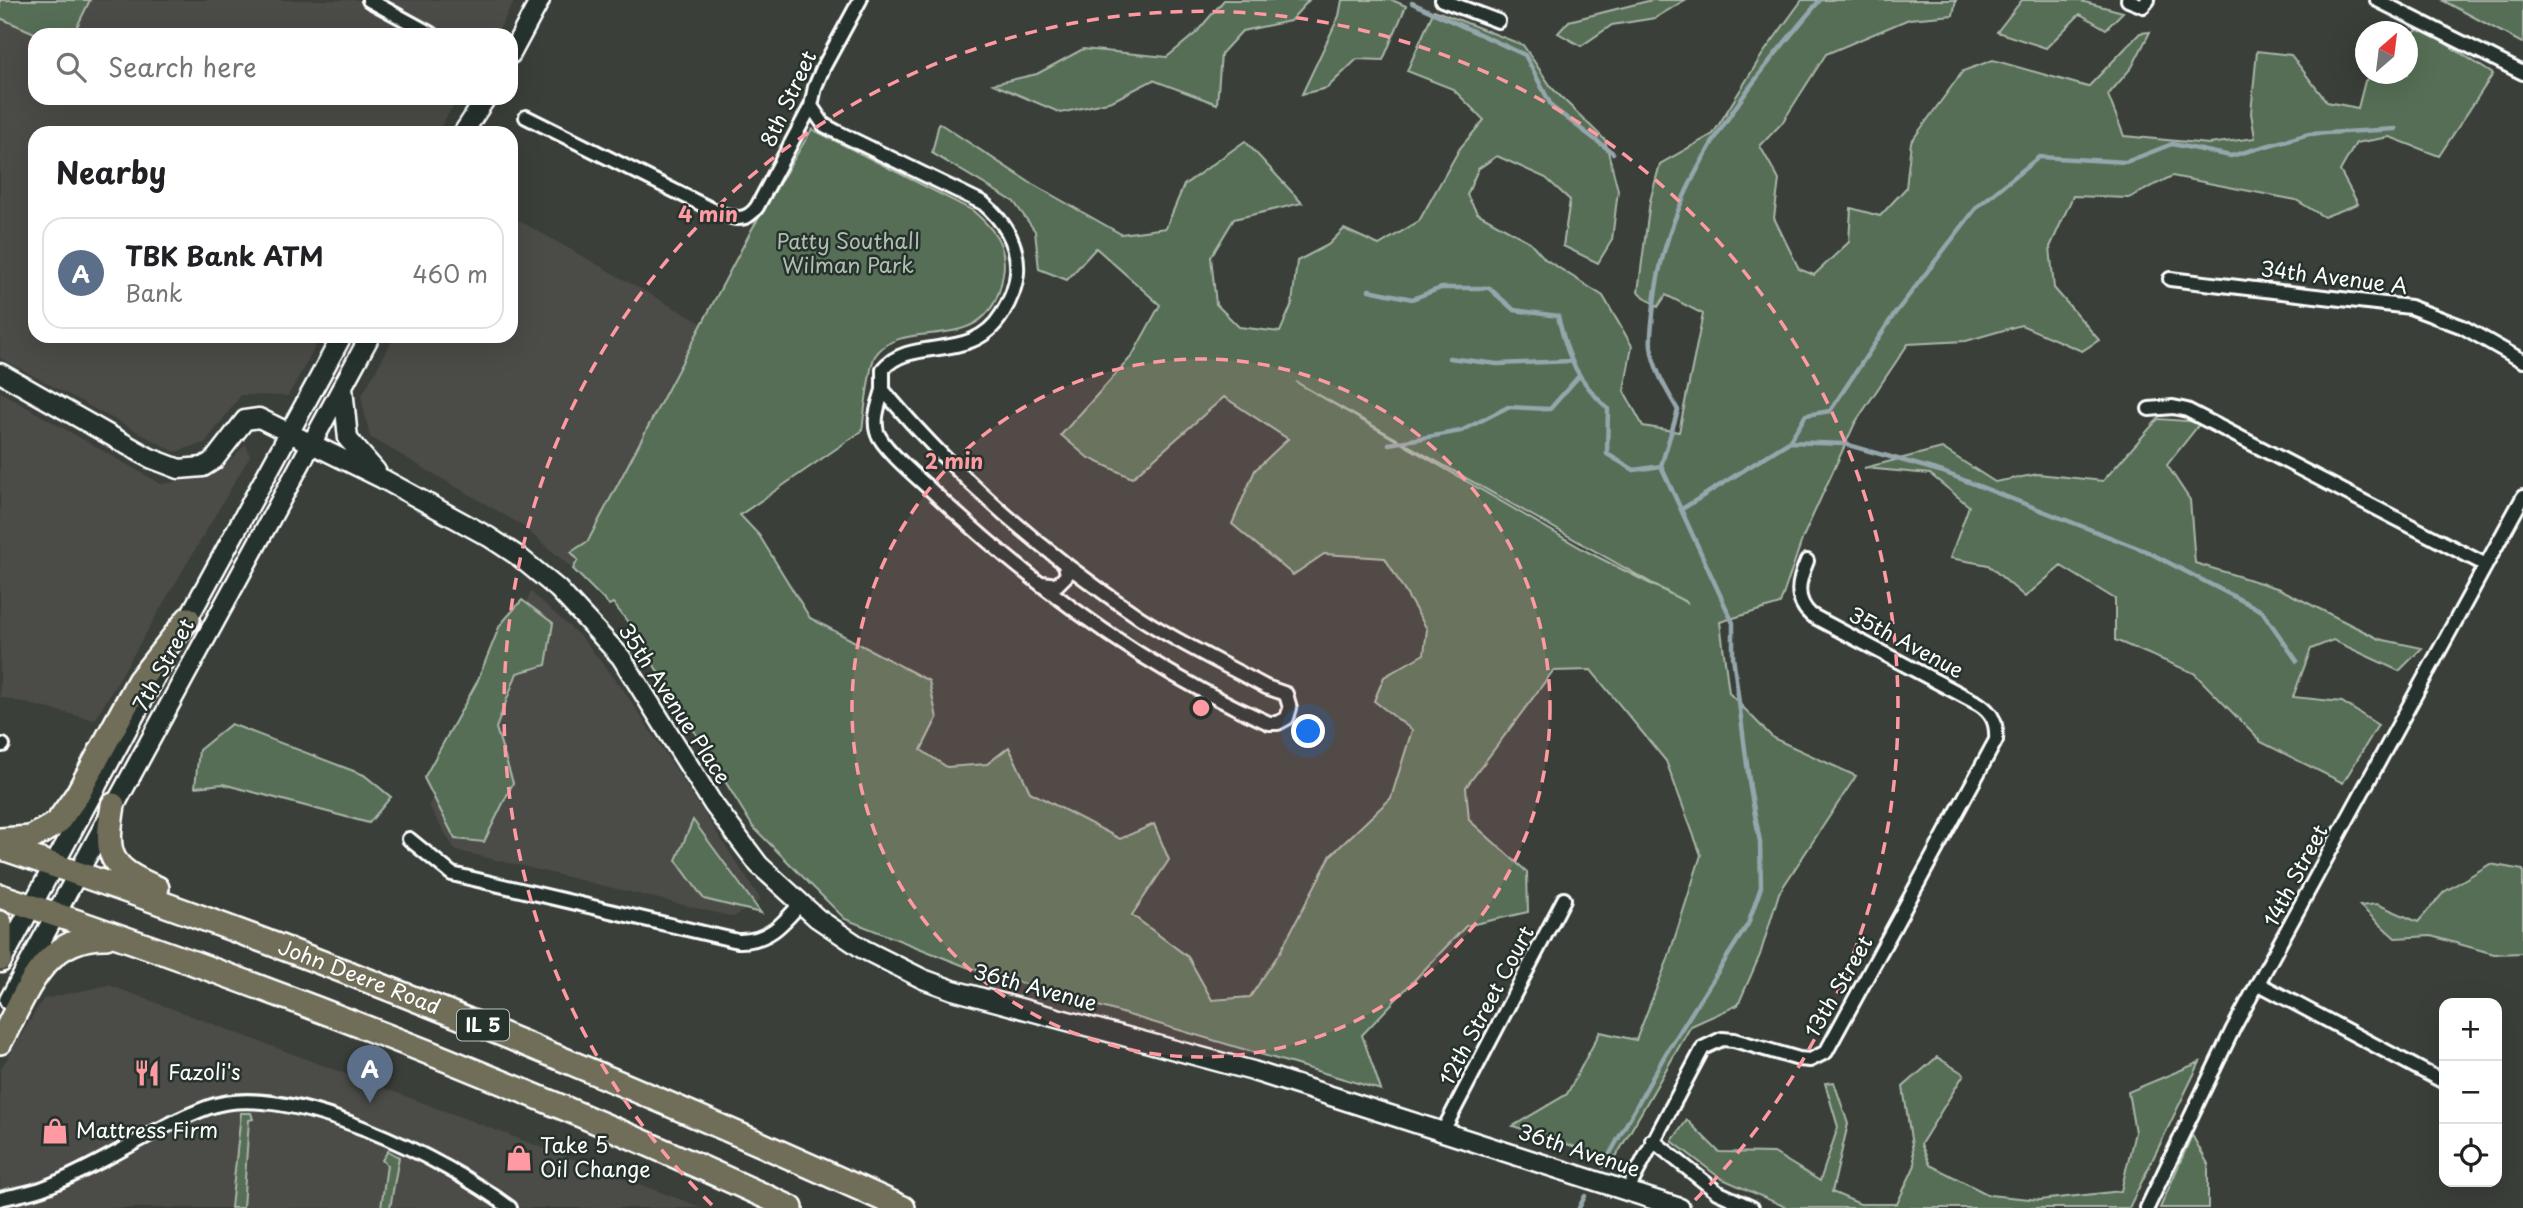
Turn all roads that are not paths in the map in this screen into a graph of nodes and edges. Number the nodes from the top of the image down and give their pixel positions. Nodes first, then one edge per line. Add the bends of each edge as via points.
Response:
1 (369, 0) edge
2 (540, 0) edge
3 (860, 0) edge
4 (1442, 0) edge
5 (2128, 0) edge
6 (2148, 0) edge
7 (2377, 0) edge
8 (1498, 21) dead end
9 (420, 28) edge
10 (518, 41) edge
11 (2523, 73) edge
12 (482, 105) edge
13 (484, 105) edge
14 (811, 106) junction
15 (526, 117) dead end
16 (468, 126) edge
17 (475, 126) edge
18 (2170, 279) dead end
19 (338, 343) edge
20 (366, 343) edge
21 (2523, 361) edge
22 (0, 373) edge
23 (343, 386) junction
24 (883, 390) junction
25 (2149, 409) dead end
26 (289, 433) junction
27 (311, 444) junction
28 (383, 479) junction
29 (2523, 498) edge
30 (1807, 561) dead end
31 (1065, 564) junction
32 (2486, 565) junction
33 (1035, 581) junction
34 (188, 619) junction
35 (1994, 722) joint
36 (113, 805) junction
37 (408, 839) dead end
38 (0, 840) edge
39 (0, 847) edge
40 (53, 865) junction
41 (76, 873) junction
42 (0, 896) edge
43 (1564, 899) dead end
44 (800, 904) junction
45 (31, 906) junction
46 (54, 915) junction
47 (0, 923) edge
48 (119, 937) junction
49 (0, 958) edge
50 (0, 965) edge
51 (2259, 984) junction
52 (400, 992) junction
53 (0, 1017) edge
54 (0, 1042) edge
55 (2439, 1079) edge
56 (1443, 1131) junction
57 (1652, 1140) junction
58 (1627, 1191) junction
59 (0, 1199) edge
60 (510, 1208) edge
61 (791, 1208) edge
62 (903, 1208) edge
63 (1680, 1208) edge
64 (1752, 1208) edge
65 (2147, 1208) edge

1 - 9 street
2 - 10 street
3 - 14 street, 8th Street via 819,77
4 - 8 street
5 - 6 street via 2143,6
7 - 11 street
12 - 16 street
13 - 17 street
14 - 15 street, 8th Street via 757,207 740,220
14 - 24 street via 824,125 983,203 996,214 1015,248 1014,291 997,322 987,332 958,345 896,357 883,369
18 - 21 street, 34th Avenue A via 2410,307 2463,327
19 - 26 street, 7th Street
20 - 23 street, 7th Street
22 - 26 street, 35th Avenue Place via 150,458 178,469 203,467 214,460 238,426 251,417
23 - 27 street, 7th Street
23 - 28 street via 348,439
24 - 31 street via 923,438 989,502
24 - 33 street via 875,419 883,442 969,526
25 - 32 street via 2187,410
26 - 27 street, 35th Avenue Place
26 - 34 street, 7th Street
27 - 28 street, 35th Avenue Place
27 - 36 street, 7th Street
28 - 44 street, 35th Avenue Place via 518,556 591,623 627,666 735,835
29 - 32 street, 14th Street
30 - 35 street, 35th Avenue via 1798,598 1811,615 1979,704 1989,710
31 - 33 street via 1067,575 1057,585
31 - 33 street via 1141,618 1286,694 1290,703 1287,718 1269,723 1167,670
32 - 51 street, 14th Street
34 - 38 highway via 139,681 57,823 31,838
34 - 40 street, 7th Street
35 - 57 street, 13th Street via 1992,751 1826,1052 1810,1060 1799,1059 1722,1039 1703,1048
36 - 41 street, 7th Street
36 - 52 highway via 108,846 128,874 302,942
37 - 44 street via 452,874 738,941 757,940 773,932
39 - 40 highway, John Deere Road / IL 5
40 - 41 highway, John Deere Road / IL 5
40 - 45 street, 7th Street
41 - 46 street, 7th Street
41 - 52 highway, John Deere Road / IL 5
42 - 45 highway, IL 5
43 - 56 street, 12th Street Court
44 - 56 street, 36th Avenue via 880,959 954,990 1253,1071
45 - 46 highway, IL 5
45 - 50 street, 7th Street
46 - 48 highway, IL 5
46 - 53 street, 7th Street
47 - 49 highway
48 - 54 highway via 74,940 50,956
48 - 61 highway, IL 5 via 344,1019 611,1128
51 - 55 street
51 - 65 street, 14th Street via 2232,1029
52 - 62 highway, John Deere Road / IL 5 via 671,1104
56 - 58 street, 36th Avenue
57 - 58 street, 13th Street
57 - 64 street via 1717,1192
58 - 63 street, 36th Avenue
59 - 60 street via 46,1188 211,1107 253,1101 303,1109 399,1144

